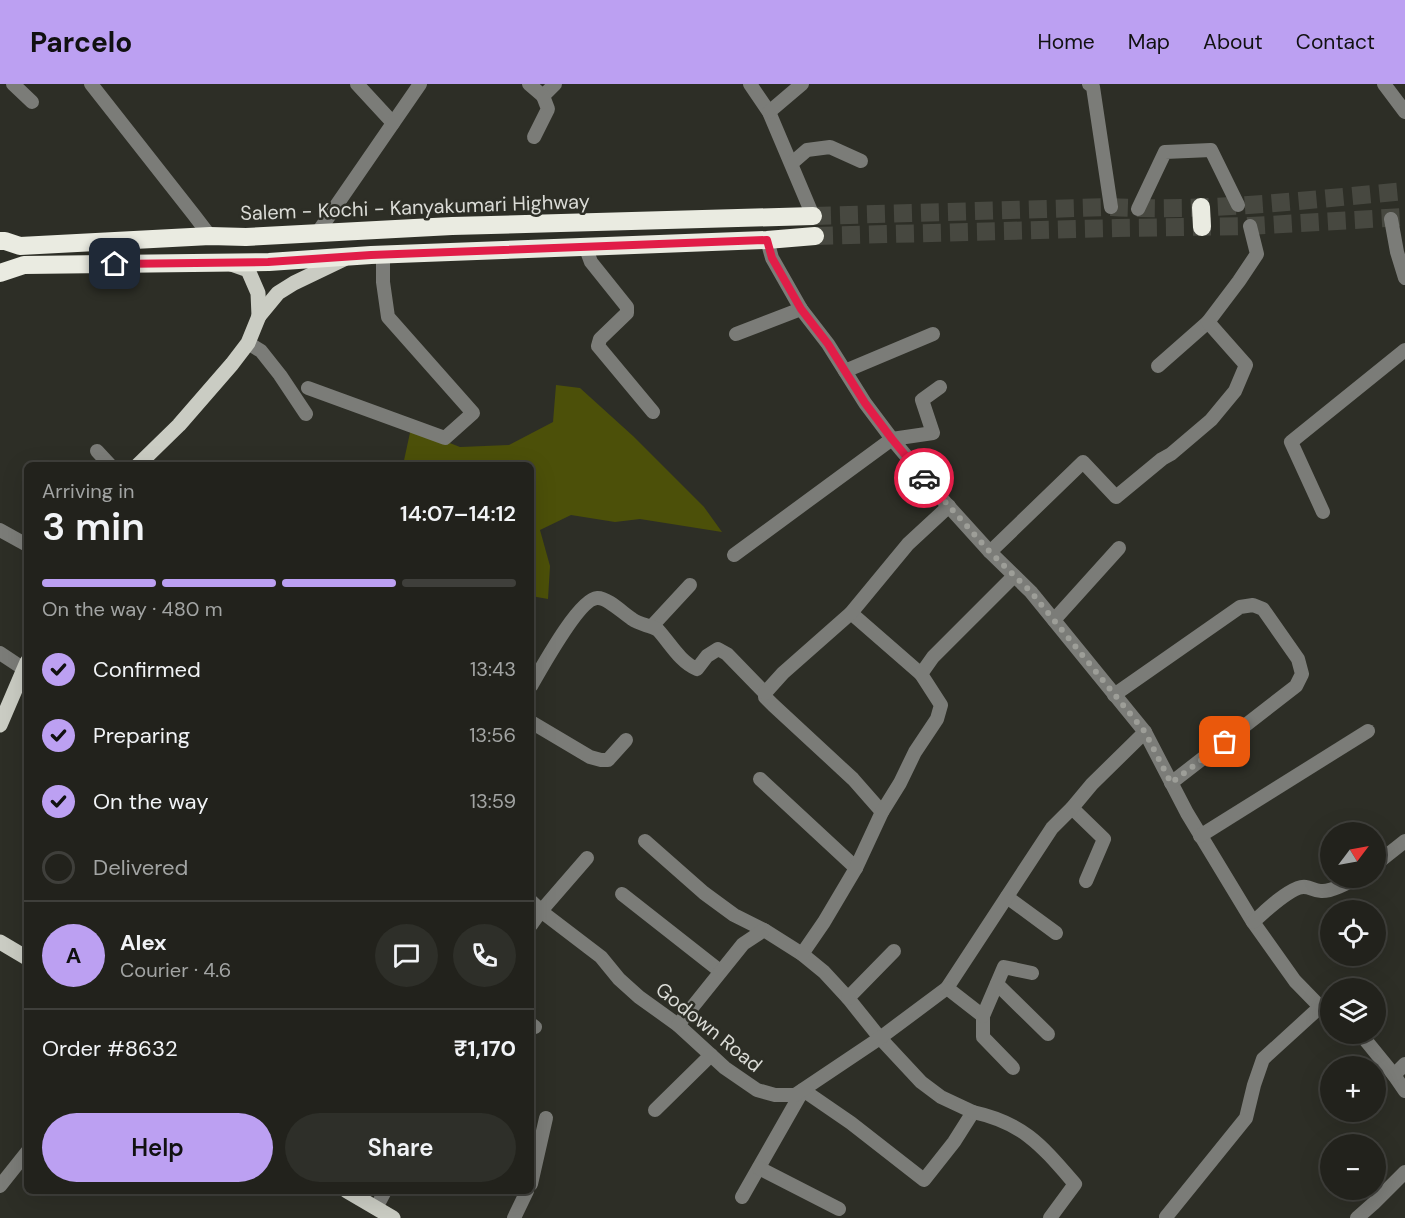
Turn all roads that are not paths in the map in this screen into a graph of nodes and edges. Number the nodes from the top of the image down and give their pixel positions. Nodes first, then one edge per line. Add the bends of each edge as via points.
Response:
1 (13, 84) edge
2 (90, 84) edge
3 (357, 84) edge
4 (420, 84) edge
5 (529, 84) edge
6 (555, 84) edge
7 (750, 84) edge
8 (802, 84) edge
9 (1089, 84) edge
10 (1384, 84) edge
11 (543, 96) junction
12 (32, 102) dead end
13 (769, 112) junction
14 (1405, 112) edge
15 (393, 123) junction
16 (534, 136) dead end
17 (861, 161) dead end
18 (792, 163) junction
19 (1238, 205) dead end
20 (1111, 207) dead end
21 (1201, 207) dead end
22 (1138, 208) dead end
23 (813, 216) joint
24 (1391, 219) dead end
25 (1250, 226) dead end
26 (1202, 227) dead end
27 (318, 232) junction
28 (210, 236) junction
29 (814, 236) tunnel mouth
30 (767, 240) junction
31 (5, 242) edge
32 (585, 246) junction
33 (377, 255) junction
34 (229, 263) junction
35 (24, 265) junction
36 (0, 266) edge
37 (0, 273) edge
38 (1405, 278) edge
39 (801, 309) junction
40 (259, 316) junction
41 (1208, 322) junction
42 (736, 334) dead end
43 (933, 334) dead end
44 (248, 343) junction
45 (1405, 350) edge
46 (1158, 366) dead end
47 (845, 371) junction
48 (940, 387) dead end
49 (308, 388) dead end
50 (653, 412) dead end
51 (306, 414) dead end
52 (892, 439) junction
53 (97, 451) dead end
54 (107, 462) edge
55 (141, 462) edge
56 (948, 506) junction
57 (1323, 512) dead end
58 (0, 530) edge
59 (24, 543) edge
60 (1119, 548) dead end
61 (990, 552) junction
62 (734, 555) dead end
63 (1014, 576) junction
64 (690, 585) dead end
65 (850, 613) junction
66 (1054, 620) junction
67 (652, 626) junction
68 (0, 653) edge
69 (24, 664) edge
70 (24, 670) edge
71 (921, 674) junction
72 (534, 681) edge
73 (765, 693) junction
74 (1114, 694) junction
75 (534, 724) edge
76 (0, 725) edge
77 (1368, 731) dead end
78 (1145, 732) junction
79 (626, 740) dead end
80 (760, 779) dead end
81 (1171, 783) junction
82 (1072, 808) junction
83 (882, 812) junction
84 (1200, 836) junction
85 (645, 840) dead end
86 (1405, 841) edge
87 (1386, 856) edge
88 (587, 858) dead end
89 (856, 868) junction
90 (1086, 881) dead end
91 (1336, 888) edge
92 (622, 894) dead end
93 (1007, 897) junction
94 (536, 906) edge
95 (1253, 922) junction
96 (764, 930) junction
97 (1056, 933) dead end
98 (0, 942) edge
99 (894, 951) dead end
100 (802, 954) junction
101 (24, 956) edge
102 (720, 971) junction
103 (1032, 973) dead end
104 (997, 984) junction
105 (946, 988) junction
106 (848, 998) junction
107 (1320, 1007) joint
108 (983, 1016) junction
109 (678, 1025) junction
110 (1048, 1034) dead end
111 (880, 1038) junction
112 (1369, 1044) edge
113 (711, 1055) junction
114 (1405, 1064) edge
115 (1013, 1068) dead end
116 (1394, 1075) junction
117 (803, 1090) junction
118 (1405, 1091) edge
119 (655, 1110) dead end
120 (972, 1112) junction
121 (546, 1118) dead end
122 (24, 1156) edge
123 (759, 1168) junction
124 (534, 1171) edge
125 (1405, 1172) edge
126 (0, 1186) edge
127 (352, 1194) edge
128 (383, 1194) edge
129 (526, 1194) edge
130 (742, 1197) dead end
131 (376, 1208) junction
132 (839, 1209) dead end
133 (1166, 1217) edge
134 (393, 1218) edge
135 (514, 1218) edge
136 (1050, 1218) edge
137 (1357, 1218) edge

1 - 12 street
2 - 28 street
3 - 15 street
4 - 15 street
5 - 11 street
6 - 11 street
7 - 13 street
8 - 13 street
9 - 20 street via 1093,87
10 - 14 street
11 - 16 street via 548,109
13 - 18 street
15 - 27 street
17 - 18 street via 830,147 807,150
18 - 23 street
19 - 22 street via 1211,150 1165,152
21 - 26 highway
23 - 27 highway, Salem - Kochi - Kanyakumari Highway
24 - 38 street
25 - 41 street via 1257,254
27 - 28 highway, Salem - Kochi - Kanyakumari Highway
28 - 31 highway, Salem - Kochi - Kanyakumari Highway
29 - 30 highway
30 - 32 highway
30 - 39 street via 772,258
32 - 33 highway
32 - 50 street via 591,262 627,307 627,313 600,339 598,346
33 - 34 highway
33 - 40 main road via 346,258 294,283 278,293
33 - 49 street via 388,317 473,413 446,438
34 - 35 highway
34 - 40 main road via 248,270 258,293
35 - 36 main road
35 - 37 highway
39 - 42 street
39 - 47 street
40 - 44 main road
41 - 46 street
41 - 61 street via 1246,365 1235,391 1211,420 1116,497 1083,462
43 - 47 street
44 - 51 street via 261,351
44 - 55 main road
45 - 57 street via 1290,442
47 - 52 street
48 - 52 street via 922,400 933,434
52 - 56 street
52 - 62 street
53 - 54 street
56 - 61 street
56 - 65 street via 908,544
58 - 59 street
60 - 66 street
61 - 63 street
63 - 66 street
63 - 71 street
64 - 67 street
65 - 71 street
65 - 73 street
66 - 74 street
67 - 72 street via 639,624 605,599 596,598 576,615
67 - 73 street via 693,668 697,669 718,649
68 - 69 street
70 - 76 main road
71 - 83 street via 941,705 937,719
73 - 83 street via 772,705 853,779
74 - 78 street
74 - 81 street via 1240,607 1253,605 1263,609 1298,660 1302,674 1296,687
75 - 79 street via 601,760 608,760
77 - 84 street
78 - 81 street
78 - 82 street, Godown Road
80 - 89 street
81 - 84 street
82 - 90 street via 1104,839
82 - 93 street, Godown Road via 1052,828
83 - 89 street
84 - 95 street
85 - 96 street via 704,893
86 - 87 street
88 - 94 street
89 - 100 street
91 - 95 street via 1321,891 1299,887
92 - 102 street
93 - 97 street
93 - 105 street, Godown Road
94 - 109 street, Godown Road via 601,957 639,997
95 - 107 street via 1295,981
96 - 100 street
96 - 102 street via 743,944
98 - 101 main road
99 - 106 street
100 - 106 street
102 - 109 street
103 - 104 street via 1004,967
104 - 108 street
104 - 110 street
105 - 108 street
105 - 111 street, Godown Road
106 - 111 street
107 - 133 street via 1263,1059 1246,1118
108 - 115 street via 982,1037
109 - 113 street, Godown Road
111 - 117 street, Godown Road
111 - 120 street via 921,1082
112 - 116 street
113 - 117 street, Godown Road via 757,1090 775,1095 795,1095
113 - 119 street
114 - 116 street
116 - 118 street
117 - 120 street via 924,1180
117 - 123 street
120 - 136 street via 992,1116 1033,1139 1075,1184
121 - 124 street
122 - 126 street
123 - 130 street
123 - 132 street
125 - 137 street
127 - 131 main road
128 - 131 street
129 - 135 street
131 - 134 main road

